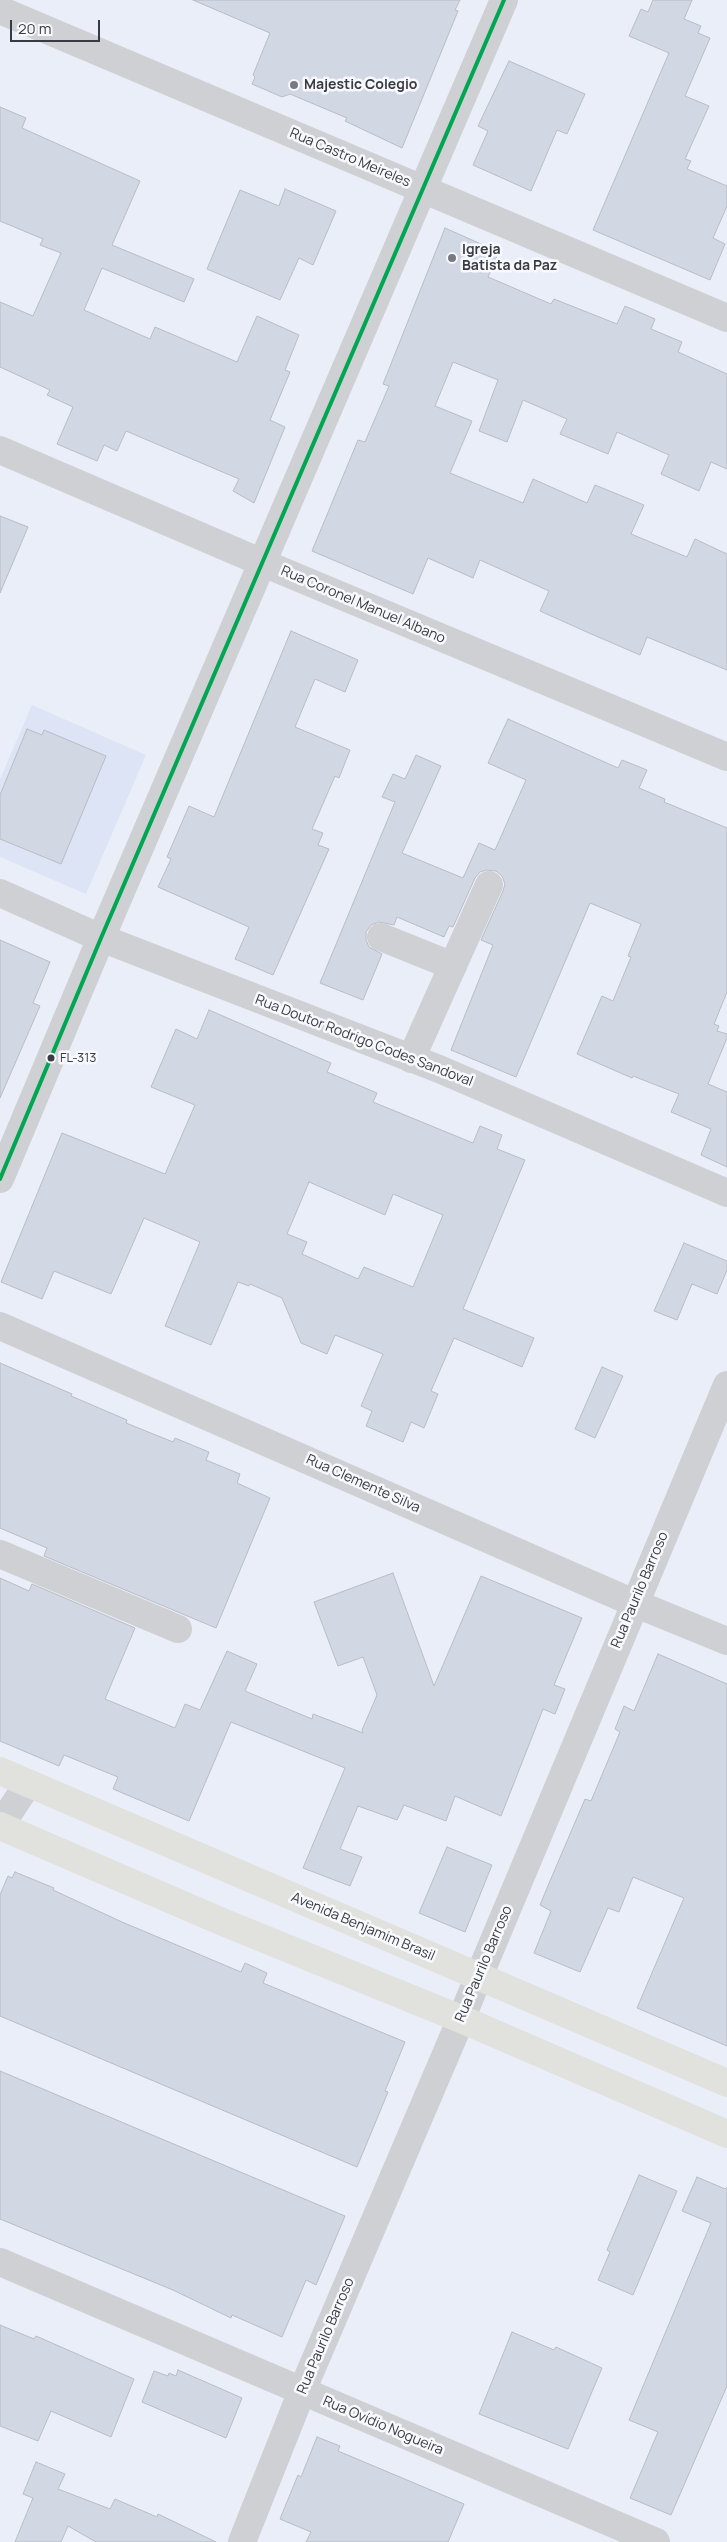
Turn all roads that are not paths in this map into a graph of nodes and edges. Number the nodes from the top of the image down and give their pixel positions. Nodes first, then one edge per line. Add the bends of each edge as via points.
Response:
1 (504, 0) edge
2 (0, 10) edge
3 (422, 188) junction
4 (727, 318) edge
5 (0, 450) edge
6 (263, 564) junction
7 (727, 757) edge
8 (489, 885) dead end
9 (0, 893) edge
10 (381, 937) dead end
11 (101, 938) junction
12 (453, 966) junction
13 (412, 1058) junction
14 (0, 1179) edge
15 (727, 1193) edge
16 (0, 1326) edge
17 (727, 1385) edge
18 (0, 1554) edge
19 (634, 1603) junction
20 (178, 1629) dead end
21 (727, 1641) edge
22 (0, 1771) edge
23 (28, 1784) junction
24 (0, 1826) edge
25 (479, 1976) junction
26 (461, 2019) junction
27 (727, 2083) edge
28 (727, 2134) edge
29 (0, 2262) edge
30 (302, 2391) junction
31 (242, 2542) edge
32 (656, 2542) edge

1 - 3 street
2 - 3 street, Rua Castro Meireles
3 - 4 street, Rua Castro Meireles
3 - 6 street
5 - 6 street, Rua Coronel Manuel Albano
6 - 7 street, Rua Coronel Manuel Albano
6 - 11 street
8 - 12 street
9 - 11 street, Rua Doutor Rodrigo Codes Sandoval
10 - 12 street
11 - 13 street, Rua Doutor Rodrigo Codes Sandoval
11 - 14 street
12 - 13 street
13 - 15 street, Rua Doutor Rodrigo Codes Sandoval
16 - 19 street, Rua Clemente Silva
17 - 19 street, Rua Paurilo Barroso
18 - 20 street
19 - 21 street, Rua Clemente Silva
19 - 25 street, Rua Paurilo Barroso
22 - 23 main road, Avenida Benjamim Brasil
23 - 24 street
23 - 25 main road, Avenida Benjamim Brasil
24 - 26 main road via 225,1923
25 - 26 street, Rua Paurilo Barroso
25 - 27 main road, Avenida Benjamim Brasil
26 - 28 main road
26 - 30 street, Rua Paurilo Barroso
29 - 30 street, Rua Ovídio Nogueira
30 - 31 street, Rua Paurilo Barroso
30 - 32 street, Rua Ovídio Nogueira

